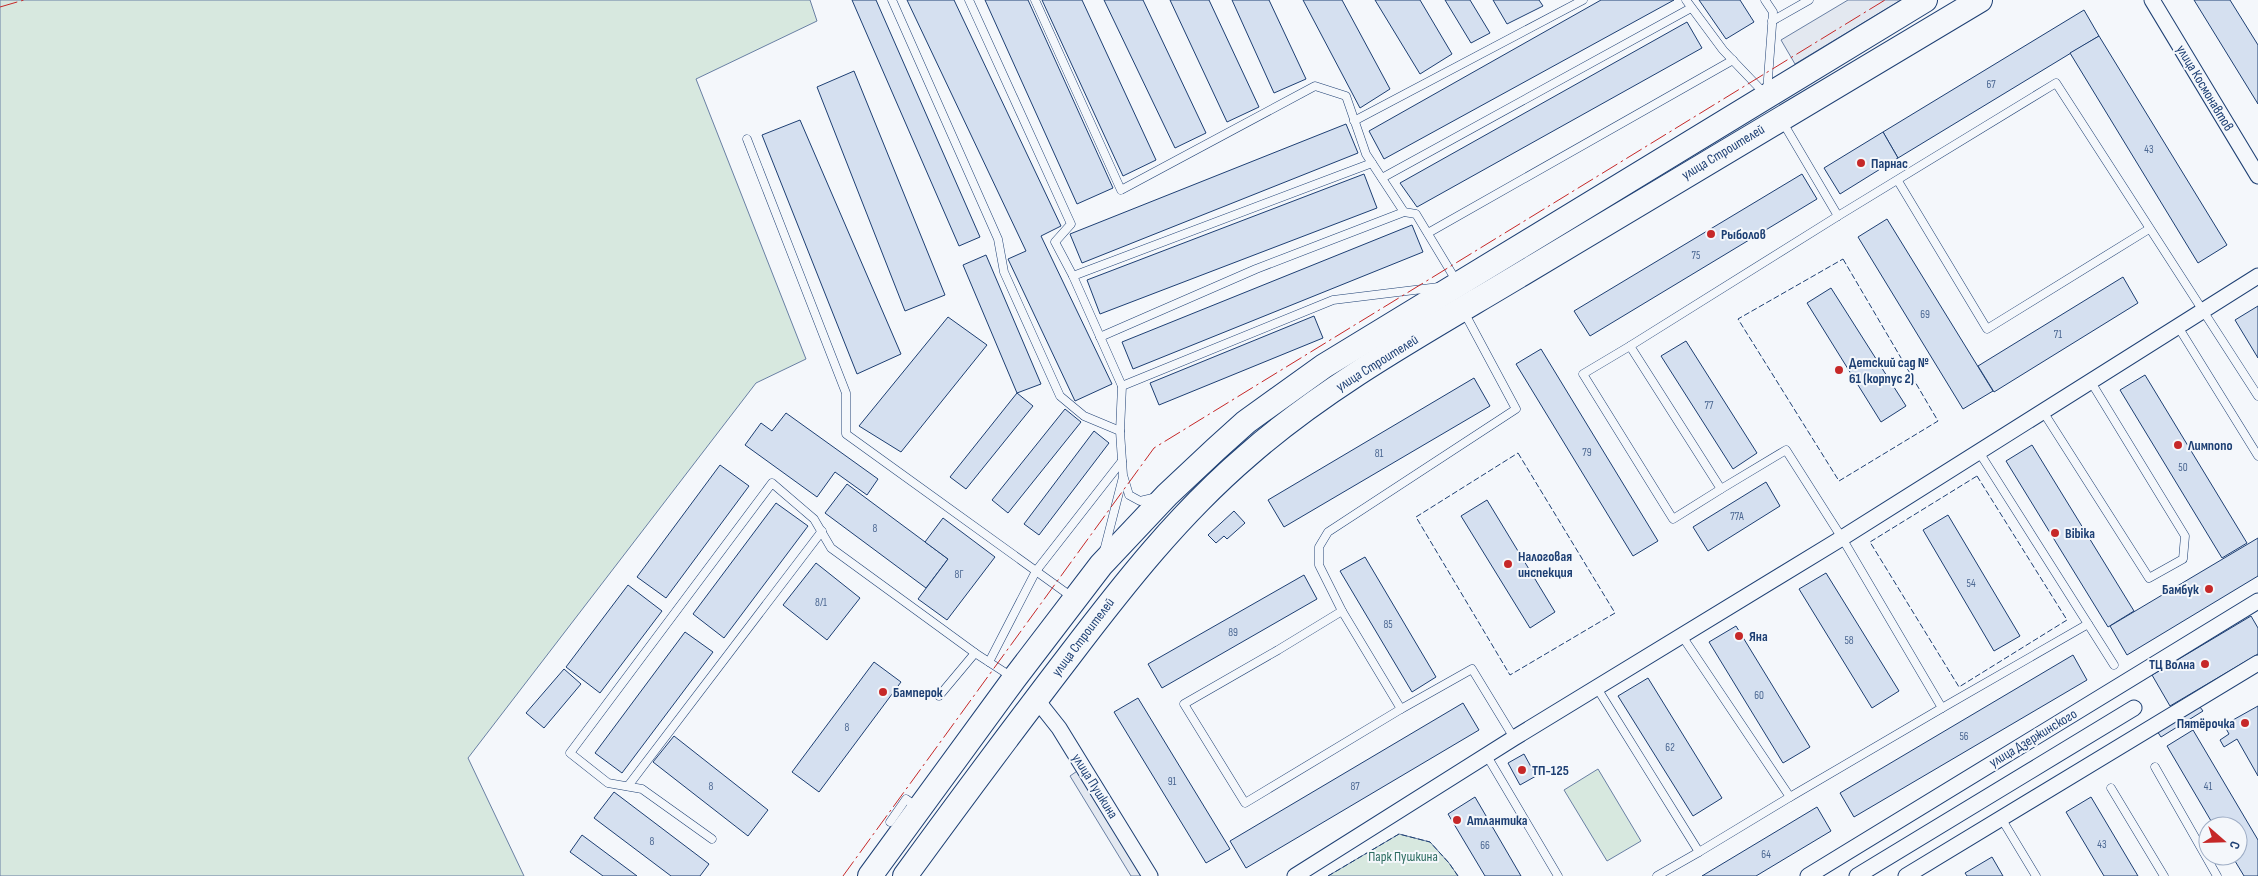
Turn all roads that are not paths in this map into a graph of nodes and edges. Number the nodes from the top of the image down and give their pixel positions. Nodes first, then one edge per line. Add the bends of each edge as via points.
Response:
1 (892, 0) edge
2 (968, 0) edge
3 (1035, 0) edge
4 (1583, 0) edge
5 (1686, 0) edge
6 (1765, 0) edge
7 (1809, 0) edge
8 (1925, 0) edge
9 (1980, 0) edge
10 (2152, 0) edge
11 (1691, 8) junction
12 (1772, 21) junction
13 (1733, 60) junction
14 (1767, 96) junction
15 (1780, 118) junction
16 (1354, 121) junction
17 (747, 139) dead end
18 (1372, 163) junction
19 (2256, 167) edge
20 (1382, 178) junction
21 (1898, 181) junction
22 (1404, 212) junction
23 (1838, 216) junction
24 (2149, 229) junction
25 (1428, 233) junction
26 (1073, 276) junction
27 (2258, 276) edge
28 (1459, 285) junction
29 (1463, 310) junction
30 (2204, 310) junction
31 (2177, 326) junction
32 (1100, 337) junction
33 (1630, 346) junction
34 (2091, 382) junction
35 (1122, 386) junction
36 (2258, 396) edge
37 (2042, 410) junction
38 (1120, 431) junction
39 (1979, 452) junction
40 (2258, 456) edge
41 (1122, 461) junction
42 (1123, 475) junction
43 (1721, 489) junction
44 (1166, 495) junction
45 (822, 531) junction
46 (1842, 538) junction
47 (1101, 565) junction
48 (1036, 571) junction
49 (1075, 599) junction
50 (2258, 601) edge
51 (1342, 611) junction
52 (2088, 624) junction
53 (1682, 636) junction
54 (975, 653) junction
55 (989, 662) junction
56 (2258, 663) edge
57 (2114, 665) dead end
58 (1014, 679) junction
59 (1598, 688) junction
60 (939, 696) dead end
61 (1036, 699) junction
62 (1942, 708) junction
63 (2134, 708) dead end
64 (1401, 709) junction
65 (1514, 738) junction
66 (1486, 756) junction
67 (2154, 767) dead end
68 (628, 786) junction
69 (2111, 788) dead end
70 (1790, 797) junction
71 (919, 809) junction
72 (2001, 818) junction
73 (890, 822) dead end
74 (712, 839) dead end
75 (1698, 852) junction
76 (870, 876) edge
77 (904, 876) edge
78 (1150, 876) edge
79 (1294, 876) edge
80 (1558, 876) edge
81 (1657, 876) edge
82 (1808, 876) edge
83 (1857, 876) edge
84 (1906, 876) edge
85 (2036, 876) edge
86 (2164, 876) edge
87 (2217, 876) edge

1 - 38 lane via 998,239 1004,272 1060,396 1084,416
2 - 26 lane via 1071,224 1055,242
3 - 16 lane via 1121,190 1315,86 1346,96
4 - 16 lane
5 - 11 lane
6 - 12 lane via 1773,12
7 - 12 lane
8 - 14 main road, улица Строителей
9 - 15 main road, улица Строителей
10 - 19 street, улица Космонавтов
11 - 13 lane
11 - 20 lane
12 - 14 lane
13 - 14 lane
13 - 25 lane
14 - 15 main road
14 - 28 main road, улица Строителей
15 - 23 lane
15 - 29 main road, улица Строителей
16 - 18 lane
17 - 48 lane via 846,393 846,434
18 - 20 lane
18 - 26 lane
20 - 22 lane
21 - 23 lane
21 - 24 lane via 2056,83
21 - 24 lane via 1987,329
22 - 25 lane via 1416,214
22 - 32 lane via 1256,269
23 - 33 lane
24 - 30 lane
25 - 28 lane
26 - 32 lane
27 - 30 street
28 - 35 lane via 1333,300
28 - 44 main road, улица Строителей via 1324,366 1276,399
29 - 51 lane via 1516,409 1328,532 1319,547 1319,565
29 - 61 main road, улица Строителей via 1289,420 1246,456 1159,542
30 - 31 street
30 - 36 lane
31 - 34 street
31 - 40 lane
32 - 35 lane
33 - 43 lane
33 - 43 lane via 1583,374 1673,519
34 - 37 street
34 - 37 lane via 2185,536 2183,559 2149,578
35 - 38 lane
37 - 39 street
38 - 41 lane
39 - 46 street
39 - 52 lane
41 - 42 lane
41 - 48 lane
42 - 44 lane via 1129,495 1140,500
42 - 47 lane
43 - 46 lane via 1786,450
44 - 47 main road, улица Строителей
45 - 54 lane via 831,548
45 - 68 lane
45 - 68 lane via 814,518 772,483 570,753 608,783
46 - 53 street
46 - 62 lane
47 - 49 main road, улица Строителей
48 - 49 lane
48 - 55 lane
49 - 58 main road, улица Строителей
50 - 82 street, улица Дзержинского
51 - 64 lane
51 - 64 lane via 1184,704 1245,803
52 - 57 lane
52 - 62 lane
53 - 59 street
53 - 70 lane
54 - 55 lane
54 - 60 lane
55 - 58 lane
56 - 72 street
58 - 61 main road
58 - 71 main road, улица Строителей
59 - 65 street
59 - 75 lane
61 - 77 main road, улица Строителей
61 - 78 street, улица Пушкина via 1059,728
62 - 70 lane
63 - 83 street, улица Дзержинского
64 - 65 lane via 1472,668
65 - 66 street
66 - 79 street
66 - 80 lane
67 - 87 lane
68 - 74 lane via 642,789
69 - 86 lane
70 - 75 lane
71 - 73 lane via 906,799
71 - 76 main road, улица Строителей
72 - 84 street
72 - 85 lane
75 - 81 lane

